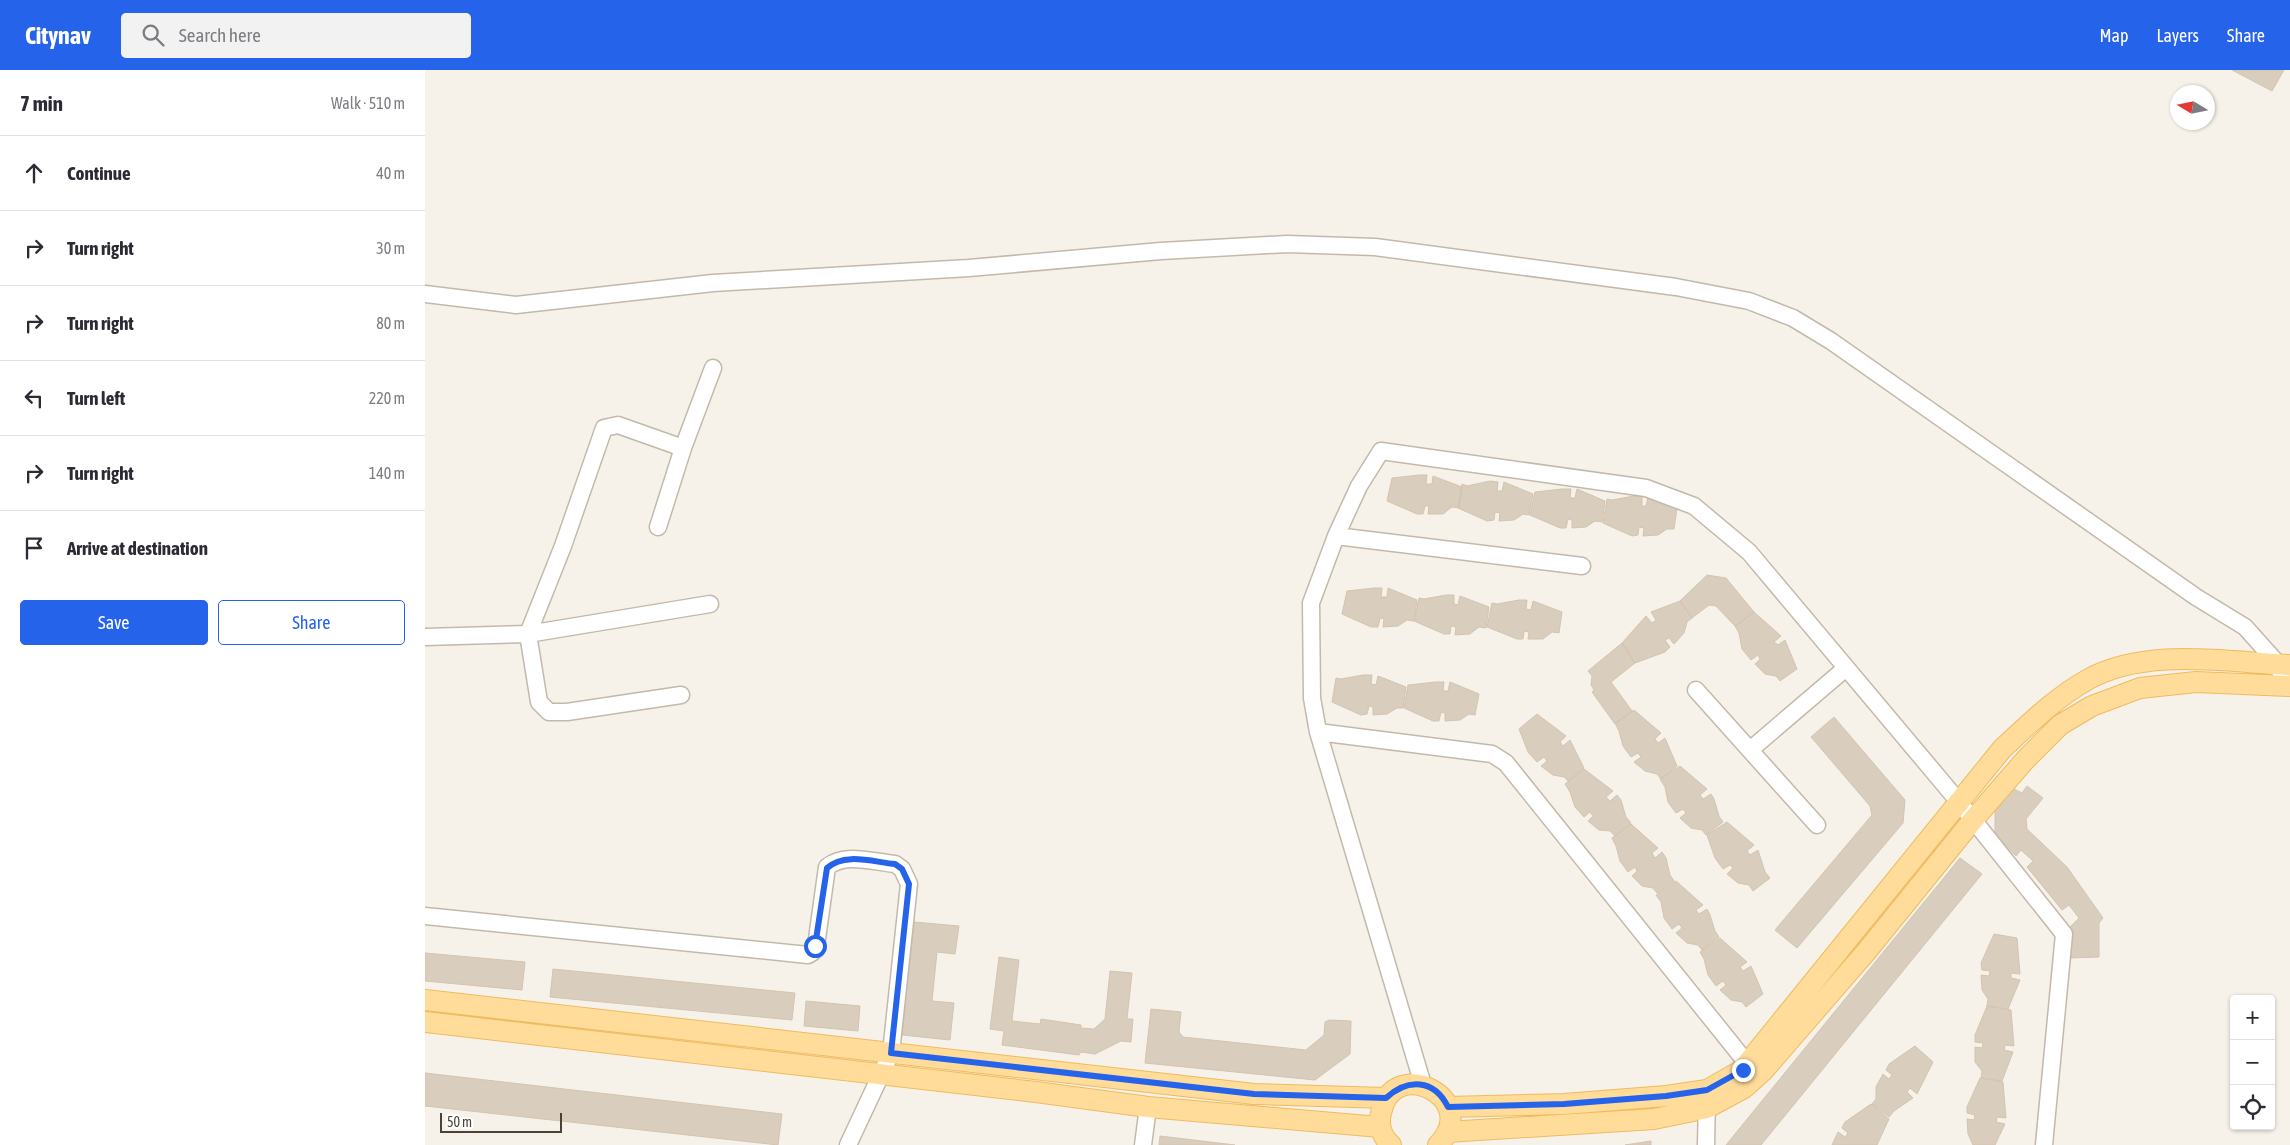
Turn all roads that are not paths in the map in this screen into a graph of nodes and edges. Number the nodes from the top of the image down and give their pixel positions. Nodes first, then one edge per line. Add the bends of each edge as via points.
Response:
1 (425, 294) edge
2 (713, 368) dead end
3 (683, 448) junction
4 (658, 526) dead end
5 (1335, 536) junction
6 (1582, 566) dead end
7 (710, 604) dead end
8 (528, 634) junction
9 (425, 637) edge
10 (2285, 665) edge
11 (1846, 668) junction
12 (2287, 685) edge
13 (1696, 690) dead end
14 (681, 695) dead end
15 (1318, 732) junction
16 (1750, 750) junction
17 (1959, 802) junction
18 (1973, 820) junction
19 (1817, 825) dead end
20 (425, 916) edge
21 (425, 1000) edge
22 (425, 1022) edge
23 (891, 1053) junction
24 (1753, 1069) junction
25 (881, 1074) junction
26 (1423, 1085) junction
27 (1386, 1098) junction
28 (1707, 1099) junction
29 (1148, 1107) junction
30 (1448, 1107) junction
31 (1380, 1126) junction
32 (1443, 1139) edge
33 (848, 1145) edge
34 (1143, 1145) edge
35 (1391, 1145) edge
36 (1706, 1145) edge
37 (2043, 1145) edge

1 - 10 street via 516,304 713,283 1287,244 1375,247 1667,286 1749,301 1793,318 1831,340 2196,597 2245,627
2 - 3 street
3 - 4 street
3 - 8 street via 618,425 603,428 563,546
5 - 6 street
5 - 11 street via 1359,486 1381,451 1646,488 1694,506 1749,552
5 - 15 street via 1311,603 1311,698
7 - 8 street
8 - 9 street
8 - 14 street via 539,702 549,712
10 - 12 street
10 - 17 main road via 2163,659 2106,671 2045,709 2001,749
11 - 16 street
11 - 17 street
12 - 18 main road via 2196,682 2158,685 2100,703 2049,735
13 - 16 street
15 - 24 street via 1492,754 1506,763
15 - 26 street
16 - 19 street
17 - 18 street
17 - 24 main road
18 - 24 main road via 1865,952
18 - 37 street via 2064,934
20 - 23 street via 808,955 815,946 827,868 835,860 846,858 895,864 902,869 909,884
21 - 23 main road
22 - 25 main road
23 - 25 street
23 - 27 main road via 1254,1094
24 - 28 main road via 1743,1070
25 - 29 main road
25 - 33 street
26 - 27 main road via 1403,1086
26 - 30 main road via 1438,1093
27 - 31 main road
28 - 30 main road via 1666,1096 1564,1104
28 - 32 main road via 1654,1120
28 - 36 street
29 - 31 main road
29 - 34 street
30 - 32 main road via 1450,1116
31 - 35 main road

